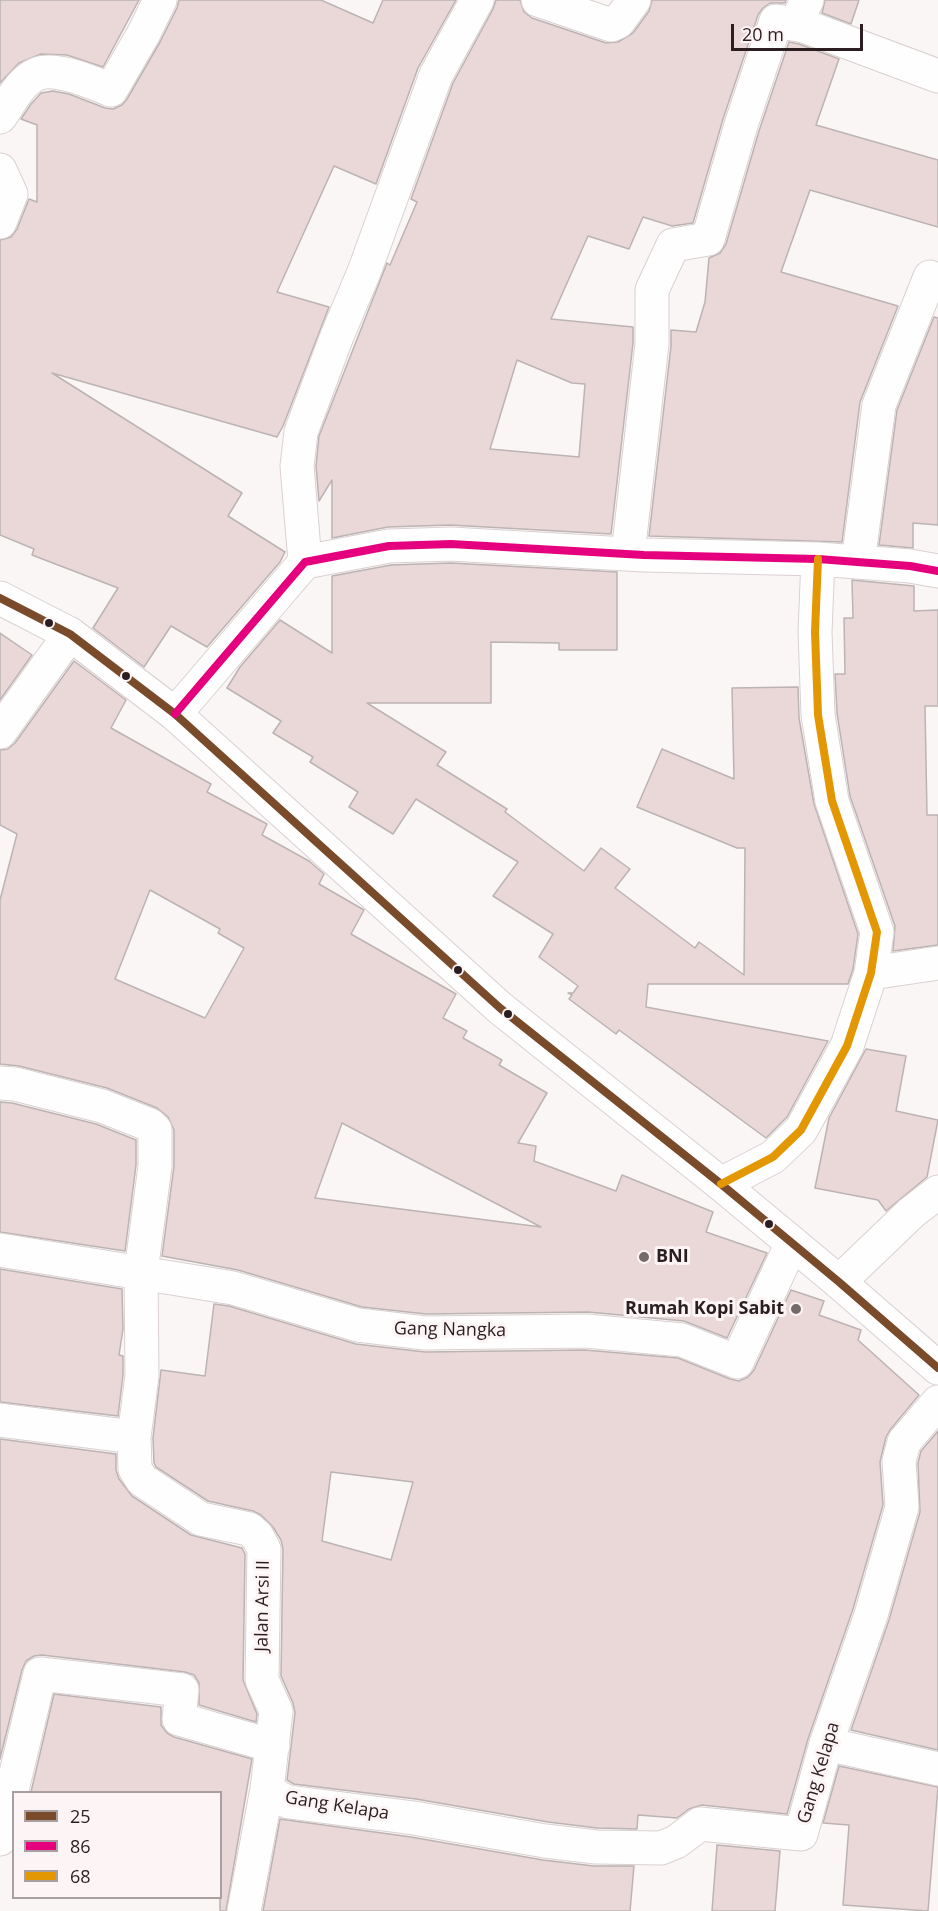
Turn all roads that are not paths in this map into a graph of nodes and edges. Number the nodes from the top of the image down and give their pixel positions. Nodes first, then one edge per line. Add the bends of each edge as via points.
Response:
1 (160, 0) edge
2 (477, 0) edge
3 (538, 0) edge
4 (634, 0) edge
5 (806, 13) edge
6 (938, 76) edge
7 (0, 117) edge
8 (0, 170) edge
9 (0, 222) edge
10 (935, 278) edge
11 (628, 555) junction
12 (818, 559) junction
13 (305, 562) junction
14 (858, 562) junction
15 (938, 572) edge
16 (0, 598) edge
17 (70, 634) junction
18 (175, 714) junction
19 (0, 732) edge
20 (938, 963) edge
21 (872, 973) junction
22 (0, 1083) edge
23 (721, 1184) junction
24 (938, 1192) edge
25 (792, 1243) junction
26 (0, 1250) edge
27 (141, 1272) junction
28 (839, 1282) junction
29 (938, 1368) edge
30 (938, 1402) edge
31 (0, 1420) edge
32 (134, 1437) junction
33 (826, 1744) junction
34 (273, 1746) junction
35 (938, 1769) edge
36 (267, 1789) junction
37 (0, 1839) edge
38 (244, 1911) edge

1 - 7 street via 111,90 45,72 23,85
2 - 13 street via 436,75 301,432 297,466
3 - 4 street via 611,25 618,22
5 - 6 street
5 - 11 street via 776,21 708,239 673,245 652,290 652,344
8 - 9 street via 11,194
10 - 14 street via 879,405
11 - 12 street
11 - 13 street via 451,544 389,546
12 - 14 street
12 - 21 street via 818,715 832,801 877,932
13 - 18 street
14 - 15 street
16 - 17 street
17 - 18 street
17 - 19 street
18 - 23 street via 500,1008
20 - 21 street
21 - 23 street via 847,1046 801,1130 773,1157
22 - 27 street, Jalan Arsi II via 102,1106 155,1130 155,1166
23 - 25 street
24 - 28 street
25 - 27 street, Gang Nangka via 737,1362 682,1340 586,1331 425,1333 358,1325 233,1287
25 - 28 street
26 - 27 street, Gang Nangka
27 - 32 street, Jalan Arsi II via 142,1376
28 - 29 street
30 - 33 street, Gang Kelapa via 904,1442 899,1461 902,1507 871,1616
31 - 32 street
32 - 34 street, Jalan Arsi II via 135,1469 142,1480 201,1519 249,1529 264,1549 262,1680 276,1712
33 - 35 street
33 - 36 street, Gang Kelapa via 801,1834 700,1824 661,1848 545,1841 414,1818 289,1802
34 - 36 street, Jalan Arsi II
34 - 37 street via 179,1719 182,1690 40,1674
36 - 38 street, Jalan Arsi II

